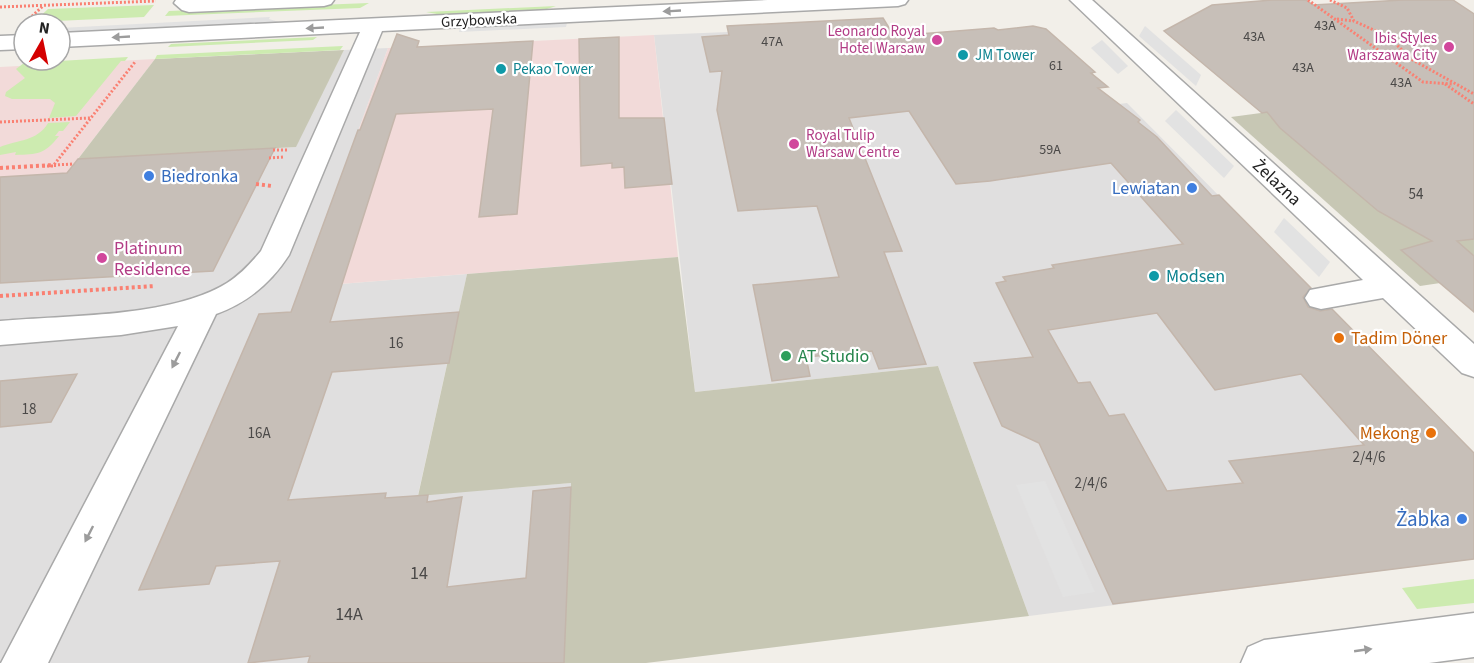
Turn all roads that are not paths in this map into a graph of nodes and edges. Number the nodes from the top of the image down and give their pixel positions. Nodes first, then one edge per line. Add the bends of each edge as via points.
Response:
1 (324, 0) edge
2 (898, 0) edge
3 (1080, 0) edge
4 (188, 3) edge
5 (399, 4) dead end
6 (423, 23) junction
7 (374, 25) junction
8 (72, 39) edge
9 (1390, 286) junction
10 (1321, 298) dead end
11 (203, 308) junction
12 (0, 333) edge
13 (1474, 364) edge
14 (1474, 635) edge
15 (24, 663) edge
16 (1264, 663) edge

1 - 4 street
2 -> 6 street, Grzybowska
3 - 9 street, Żelazna
5 - 6 street
6 - 7 street, Grzybowska
7 -> 8 street, Grzybowska
7 - 11 street via 274,255 242,288
9 - 10 street
9 - 13 street, Żelazna
11 - 12 street via 142,321
11 -> 15 street
16 -> 14 street

